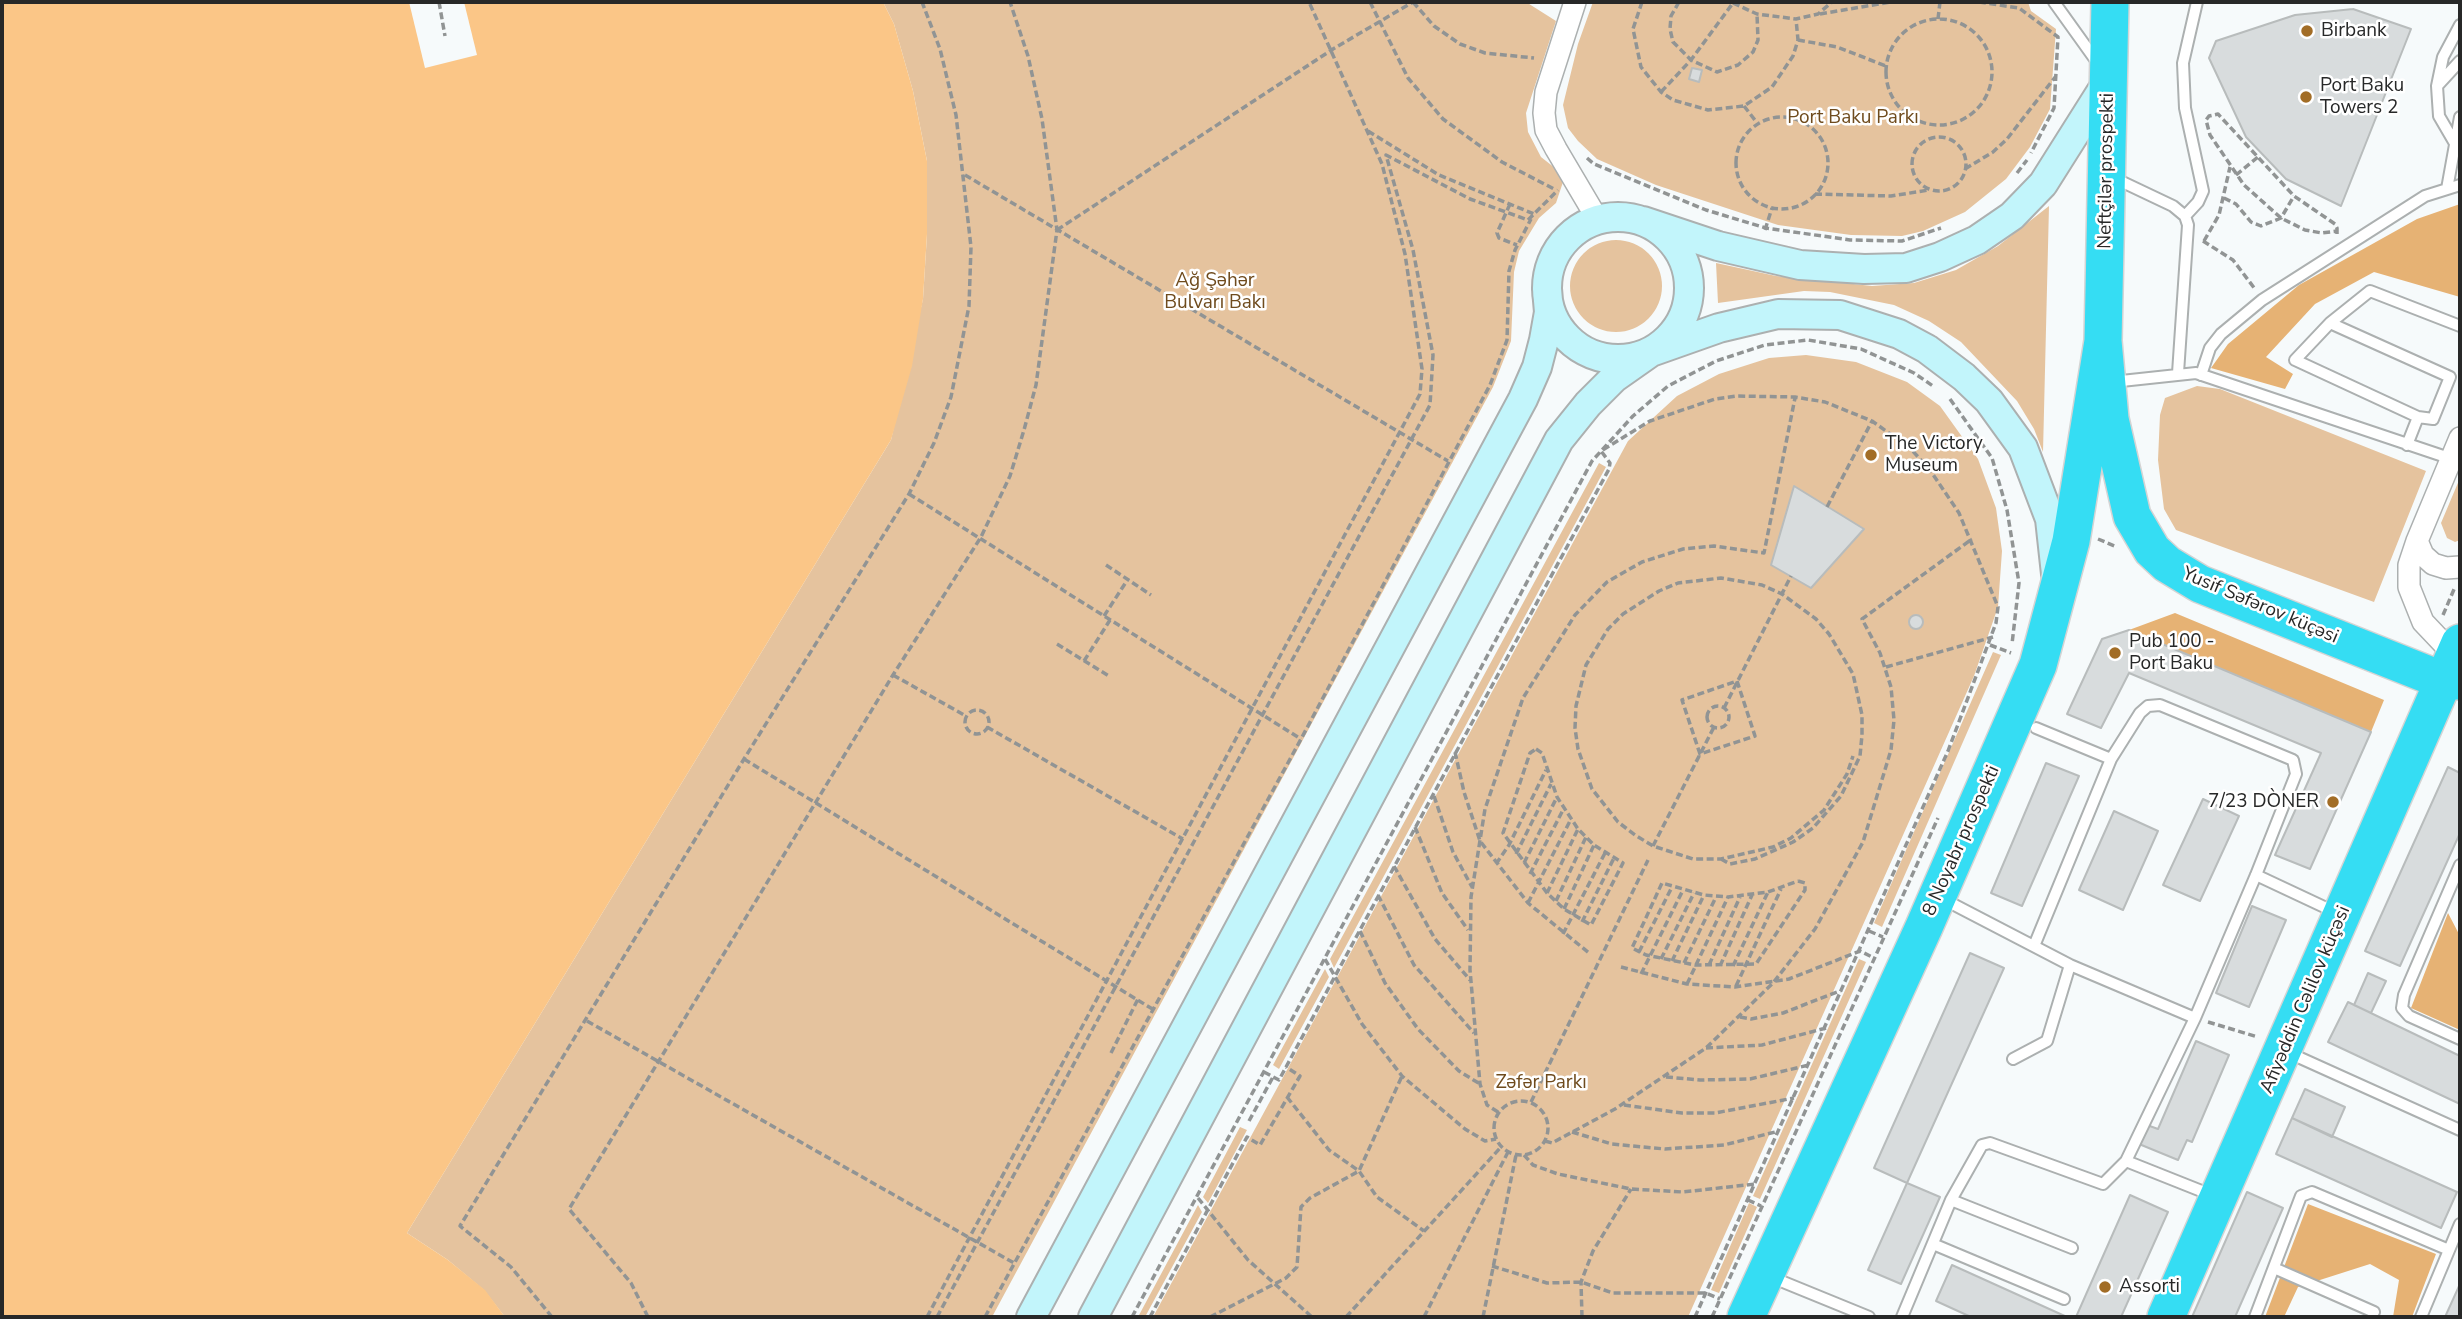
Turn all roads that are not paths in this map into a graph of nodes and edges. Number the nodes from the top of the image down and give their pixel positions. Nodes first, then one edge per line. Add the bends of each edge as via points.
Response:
1 (2054, 2) edge
2 (2197, 2) edge
3 (2111, 3) edge
4 (1571, 4) edge
5 (2460, 24) edge
6 (2459, 66) edge
7 (2109, 79) junction
8 (2437, 86) junction
9 (2460, 117) edge
10 (2457, 148) edge
11 (2106, 175) junction
12 (2460, 185) edge
13 (2447, 189) junction
14 (1598, 220) junction
15 (2187, 220) junction
16 (1643, 221) junction
17 (1547, 289) junction
18 (2330, 323) junction
19 (2460, 326) edge
20 (2103, 341) junction
21 (1651, 352) junction
22 (2178, 373) junction
23 (2201, 375) junction
24 (2107, 383) junction
25 (2418, 417) junction
26 (2460, 438) edge
27 (2407, 445) junction
28 (2452, 459) junction
29 (2417, 541) junction
30 (2459, 567) edge
31 (2056, 608) junction
32 (2452, 659) edge
33 (2036, 729) dead end
34 (2111, 760) junction
35 (2460, 864) edge
36 (2256, 875) junction
37 (1937, 896) junction
38 (2342, 916) junction
39 (2034, 946) junction
40 (2070, 965) junction
41 (2195, 1018) junction
42 (2460, 1039) edge
43 (2285, 1050) junction
44 (2013, 1059) dead end
45 (2460, 1130) edge
46 (2126, 1161) junction
47 (2219, 1198) junction
48 (1951, 1200) junction
49 (2460, 1224) edge
50 (1933, 1244) junction
51 (2072, 1248) dead end
52 (2449, 1250) junction
53 (2274, 1268) junction
54 (1765, 1274) junction
55 (2064, 1299) dead end
56 (1733, 1308) edge
57 (2374, 1312) dead end
58 (1031, 1317) edge
59 (1093, 1317) edge
60 (1869, 1317) edge
61 (1902, 1317) edge
62 (2166, 1317) edge
63 (2255, 1317) edge
64 (2421, 1317) edge

1 - 7 lane
2 - 15 lane via 2183,63 2185,108 2203,191
3 - 7 highway, Neftçilər prospekti
4 - 14 street via 1546,92 1546,130 1564,187
5 - 8 lane via 2443,57
6 - 8 lane
7 - 11 highway, Neftçilər prospekti
7 - 16 main road via 2043,184 2012,216 1977,240 1906,268 1800,265 1718,246
8 - 10 lane via 2439,116
9 - 10 lane
10 - 13 lane
11 - 15 lane via 2173,206
11 - 20 highway, Neftçilər prospekti
12 - 13 lane
13 - 23 lane via 2425,196 2262,300 2221,334 2210,348
14 - 16 main road
14 - 17 main road via 1577,230 1561,246 1550,266
15 - 22 lane
16 - 21 main road via 1663,232 1679,250 1688,272 1690,296 1683,319 1670,338
17 - 21 main road via 1551,312 1563,334 1581,349 1603,358 1628,359
17 - 58 main road via 1544,340 1523,399
18 - 19 lane via 2370,291
18 - 25 lane via 2295,360
18 - 25 lane via 2450,377 2433,419
20 - 24 highway, Yusif Səfərov küçəsi
20 - 31 highway, 8 Noyabr prospekti via 2080,495
21 - 31 main road via 1750,320 1811,313 1868,321 1927,349 1989,401 2023,448 2050,519 2056,553
21 - 59 main road via 1614,378 1559,440
22 - 23 lane
22 - 24 lane
23 - 27 lane
24 - 32 highway, Yusif Səfərov küçəsi via 2110,419 2132,516 2152,550 2167,564 2214,590
25 - 27 lane
26 - 28 street
27 - 28 lane
28 - 29 street
29 - 30 street via 2433,564
29 - 32 street via 2409,565 2409,587 2415,606
31 - 37 highway, 8 Noyabr prospekti via 2016,720
32 - 38 highway, Afiyəddin Cəlilov küçəsi
33 - 34 lane
34 - 36 lane via 2140,713 2148,706 2160,705 2293,760 2296,774
34 - 39 lane
35 - 42 lane via 2403,995 2402,1008 2409,1016
36 - 38 lane
36 - 41 lane
37 - 39 lane
37 - 54 highway, 8 Noyabr prospekti
38 - 43 highway, Afiyəddin Cəlilov küçəsi
39 - 40 lane
40 - 41 lane
40 - 44 lane via 2047,1041
41 - 46 lane
43 - 45 lane
43 - 47 highway, Afiyəddin Cəlilov küçəsi
46 - 47 lane
46 - 48 lane via 2104,1184 1990,1143 1977,1150
47 - 62 highway, Afiyəddin Cəlilov küçəsi
48 - 50 lane
48 - 51 lane
49 - 52 lane
50 - 55 lane
50 - 61 lane
52 - 53 lane via 2312,1192 2301,1196
52 - 64 lane
53 - 57 lane
53 - 63 lane
54 - 56 highway, 8 Noyabr prospekti
54 - 60 lane

